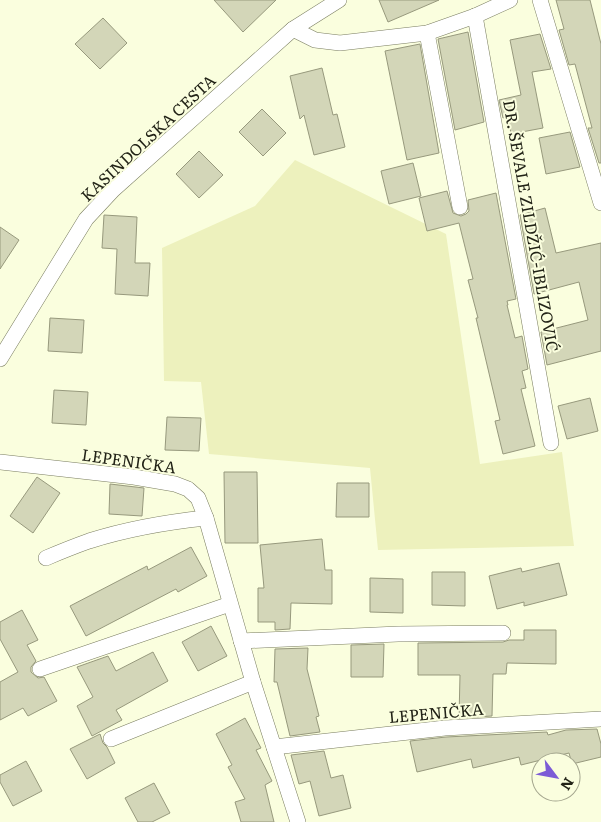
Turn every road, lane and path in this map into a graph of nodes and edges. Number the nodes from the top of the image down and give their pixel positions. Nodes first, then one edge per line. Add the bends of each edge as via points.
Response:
1 (339, 0) edge
2 (510, 0) edge
3 (540, 0) edge
4 (475, 16) junction
5 (293, 29) junction
6 (427, 33) junction
7 (601, 202) edge
8 (460, 207) dead end
9 (0, 359) edge
10 (551, 443) dead end
11 (0, 462) edge
12 (206, 518) junction
13 (46, 558) dead end
14 (230, 604) junction
15 (504, 633) dead end
16 (241, 641) junction
17 (40, 670) dead end
18 (253, 682) junction
19 (601, 719) edge
20 (111, 739) dead end
21 (274, 747) junction
22 (298, 822) edge

1 - 5 street, KASINDOLSKA CESTA
2 - 4 street
3 - 7 street
4 - 6 street
4 - 10 street, DR. ŠEVALE ZILDŽIĆ-IBLIZOVIĆ
5 - 6 street via 315,40 340,43
5 - 9 street, KASINDOLSKA CESTA via 86,218
6 - 8 street
11 - 12 street, LEPENIČKA via 174,484 198,498
12 - 13 street via 136,529 88,541
12 - 14 street, LEPENIČKA
14 - 16 street, LEPENIČKA
14 - 17 street
15 - 16 street
16 - 18 street, LEPENIČKA
18 - 20 street
18 - 21 street, LEPENIČKA
19 - 21 street, LEPENIČKA via 445,728
21 - 22 street, LEPENIČKA

